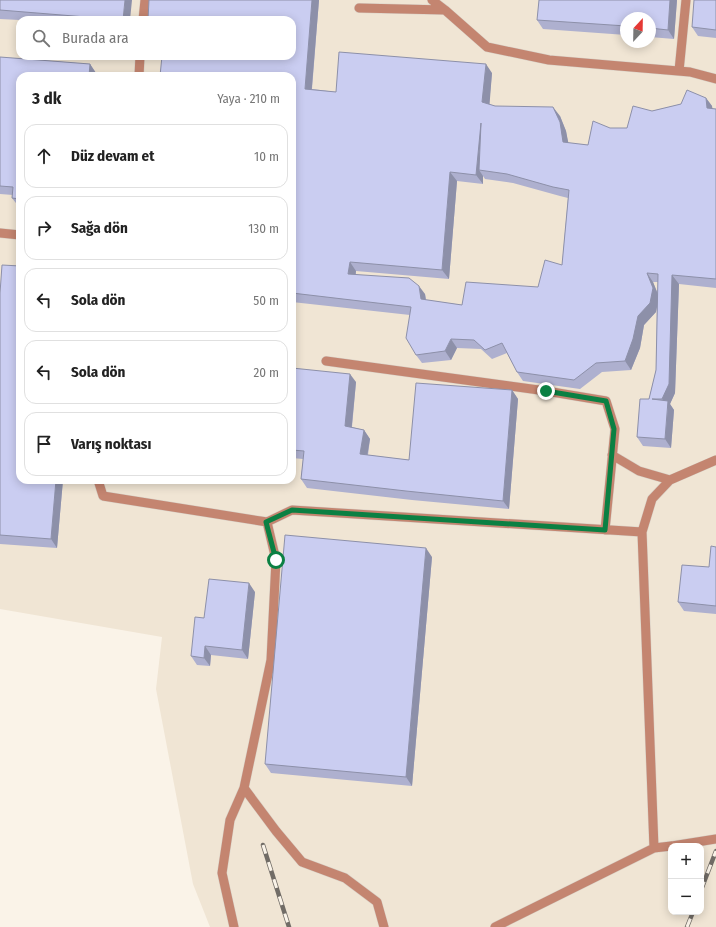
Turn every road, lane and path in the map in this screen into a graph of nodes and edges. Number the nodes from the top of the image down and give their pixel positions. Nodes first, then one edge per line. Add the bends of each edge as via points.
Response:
1 (145, 0) edge
2 (432, 0) edge
3 (686, 0) edge
4 (359, 8) dead end
5 (445, 10) junction
6 (143, 16) edge
7 (140, 60) edge
8 (139, 72) edge
9 (679, 72) junction
10 (716, 79) edge
11 (0, 233) edge
12 (16, 235) edge
13 (326, 361) dead end
14 (612, 455) junction
15 (716, 460) edge
16 (670, 480) junction
17 (99, 484) edge
18 (266, 522) junction
19 (605, 530) junction
20 (642, 532) junction
21 (244, 788) junction
22 (716, 840) edge
23 (694, 843) edge
24 (668, 846) edge
25 (654, 848) junction
26 (234, 927) edge
27 (384, 927) edge
28 (495, 927) edge

1 - 6 lane
2 - 5 lane
3 - 9 lane
4 - 5 lane
5 - 9 lane via 487,47 549,60
7 - 8 lane
9 - 10 lane via 690,72
11 - 12 lane
13 - 14 lane via 606,401 614,429
14 - 16 lane via 639,471
14 - 19 lane
15 - 16 lane
16 - 20 lane via 652,499
17 - 18 lane via 103,496
18 - 19 lane via 292,510
18 - 21 lane via 276,560 271,660
19 - 20 lane
20 - 25 lane
21 - 26 lane via 230,820 222,873
21 - 27 lane via 302,862 346,878 377,902
22 - 23 lane
24 - 25 lane
25 - 28 lane

